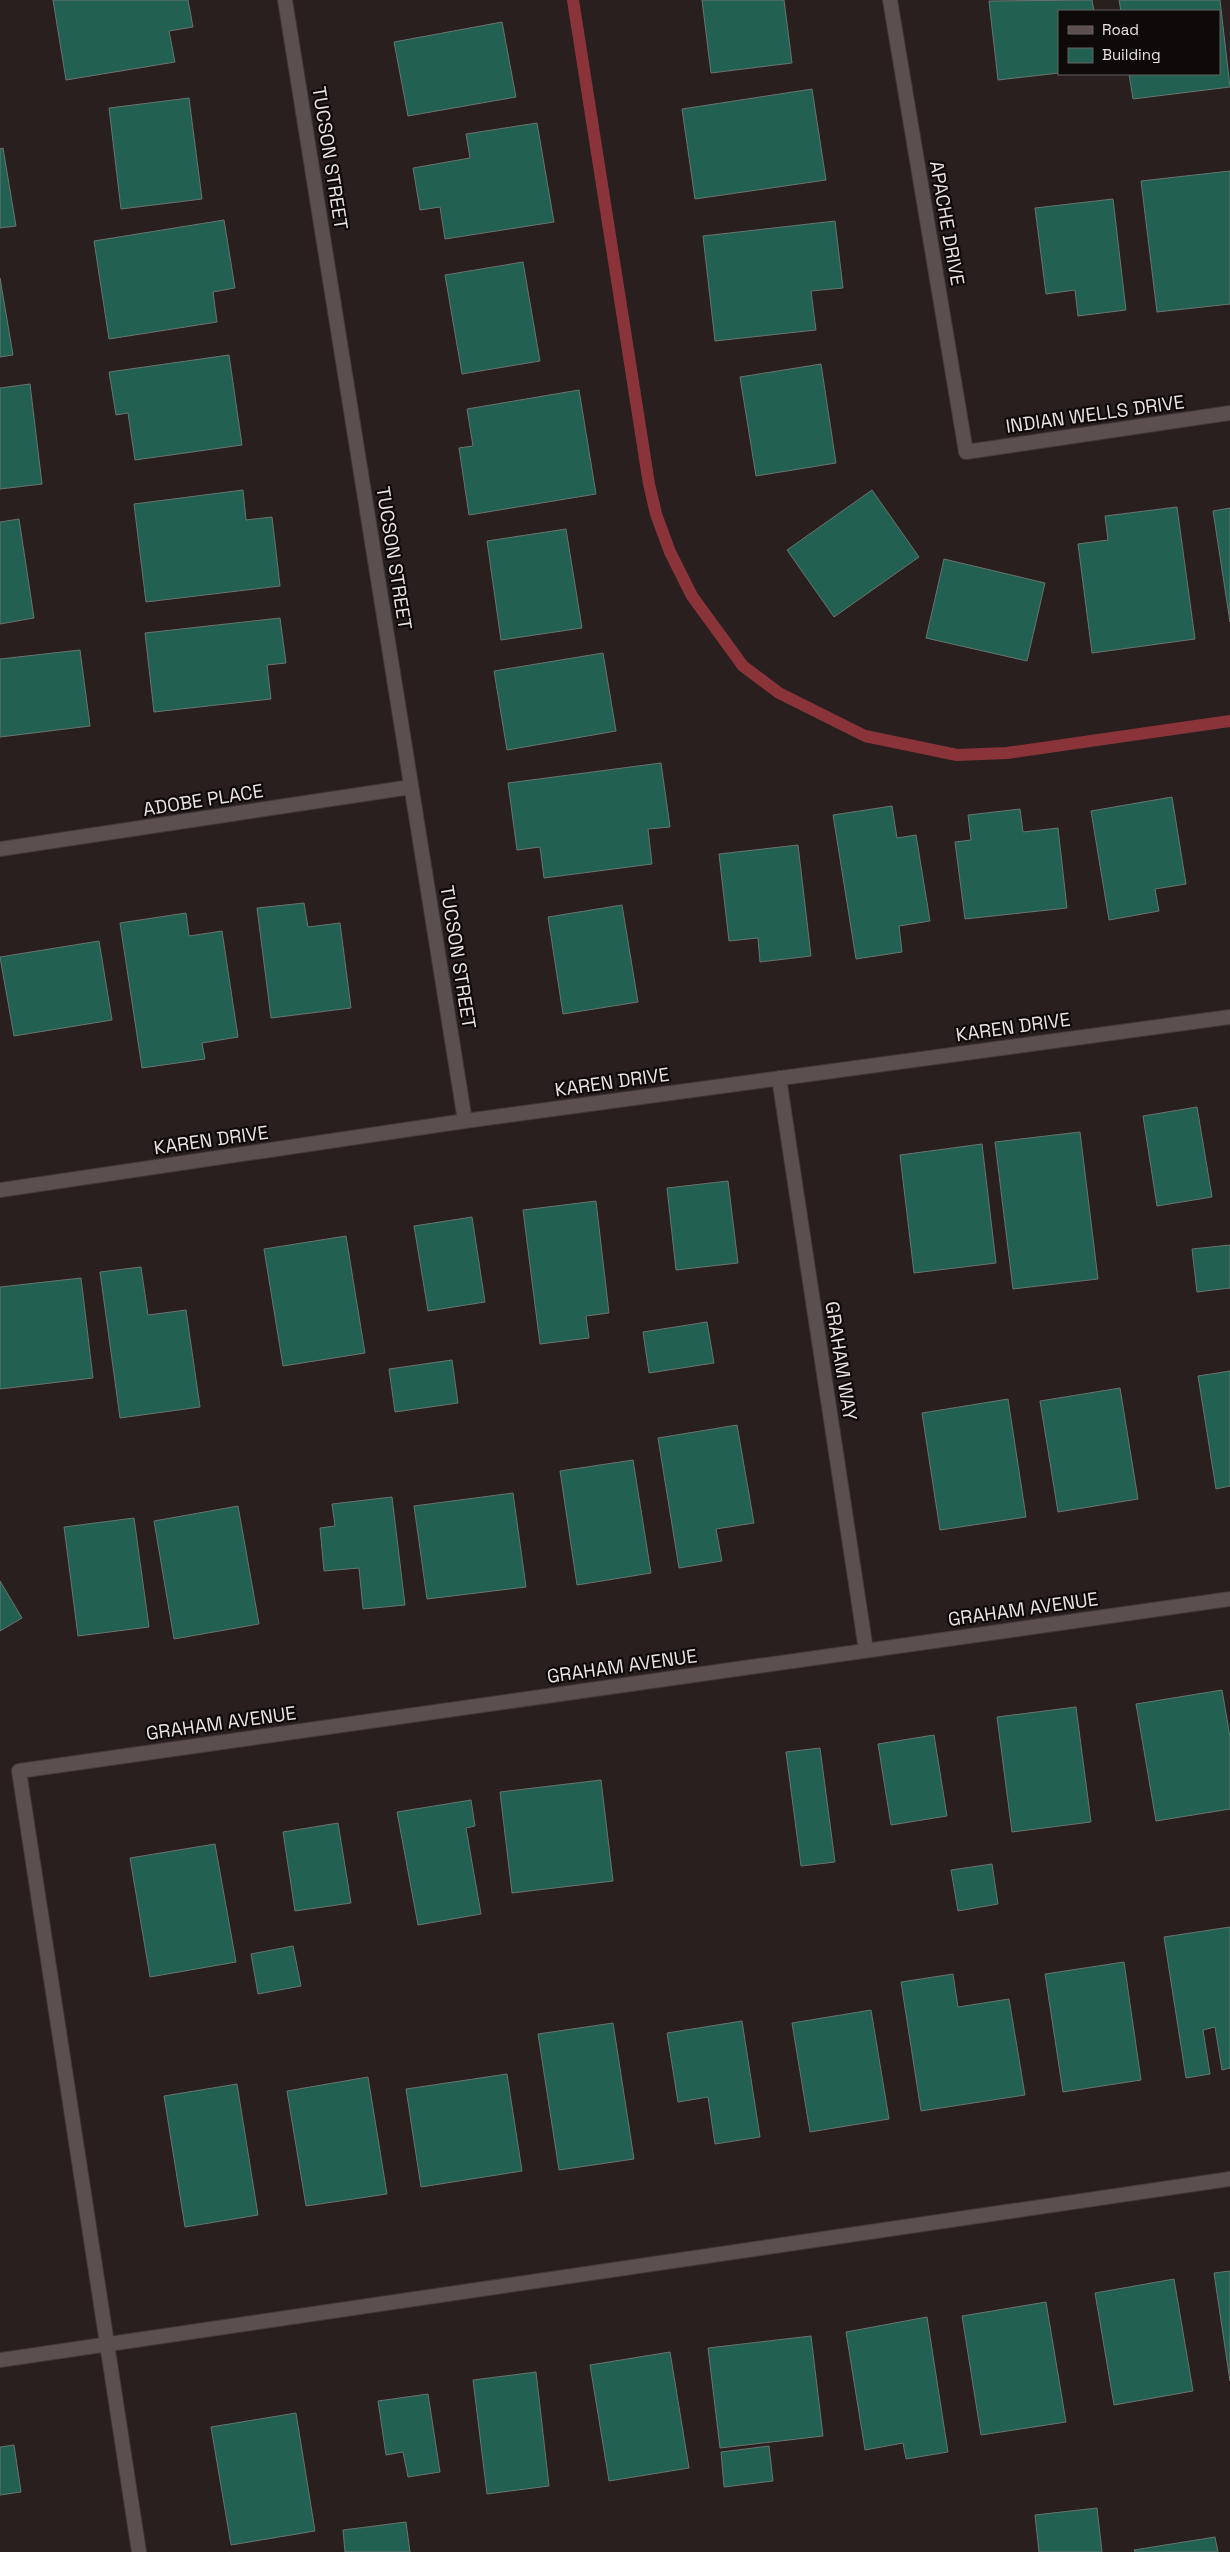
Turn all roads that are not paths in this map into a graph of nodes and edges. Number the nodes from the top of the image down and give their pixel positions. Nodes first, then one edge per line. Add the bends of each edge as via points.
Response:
1 (285, 0) edge
2 (890, 0) edge
3 (1230, 413) edge
4 (966, 452) joint
5 (411, 787) junction
6 (0, 849) edge
7 (1230, 1017) edge
8 (779, 1078) junction
9 (465, 1121) junction
10 (0, 1190) edge
11 (1230, 1599) edge
12 (866, 1650) junction
13 (1230, 2179) edge
14 (107, 2343) junction
15 (0, 2360) edge
16 (139, 2552) edge

1 - 5 street, TUCSON STREET
2 - 4 street, APACHE DRIVE
3 - 4 street, INDIAN WELLS DRIVE
5 - 6 street, ADOBE PLACE
5 - 9 street, TUCSON STREET
7 - 8 street, KAREN DRIVE
8 - 9 street, KAREN DRIVE
8 - 12 street, GRAHAM WAY
9 - 10 street, KAREN DRIVE
11 - 12 street, GRAHAM AVENUE
12 - 14 street, GRAHAM AVENUE via 19,1771
13 - 14 street
14 - 15 street
14 - 16 street

